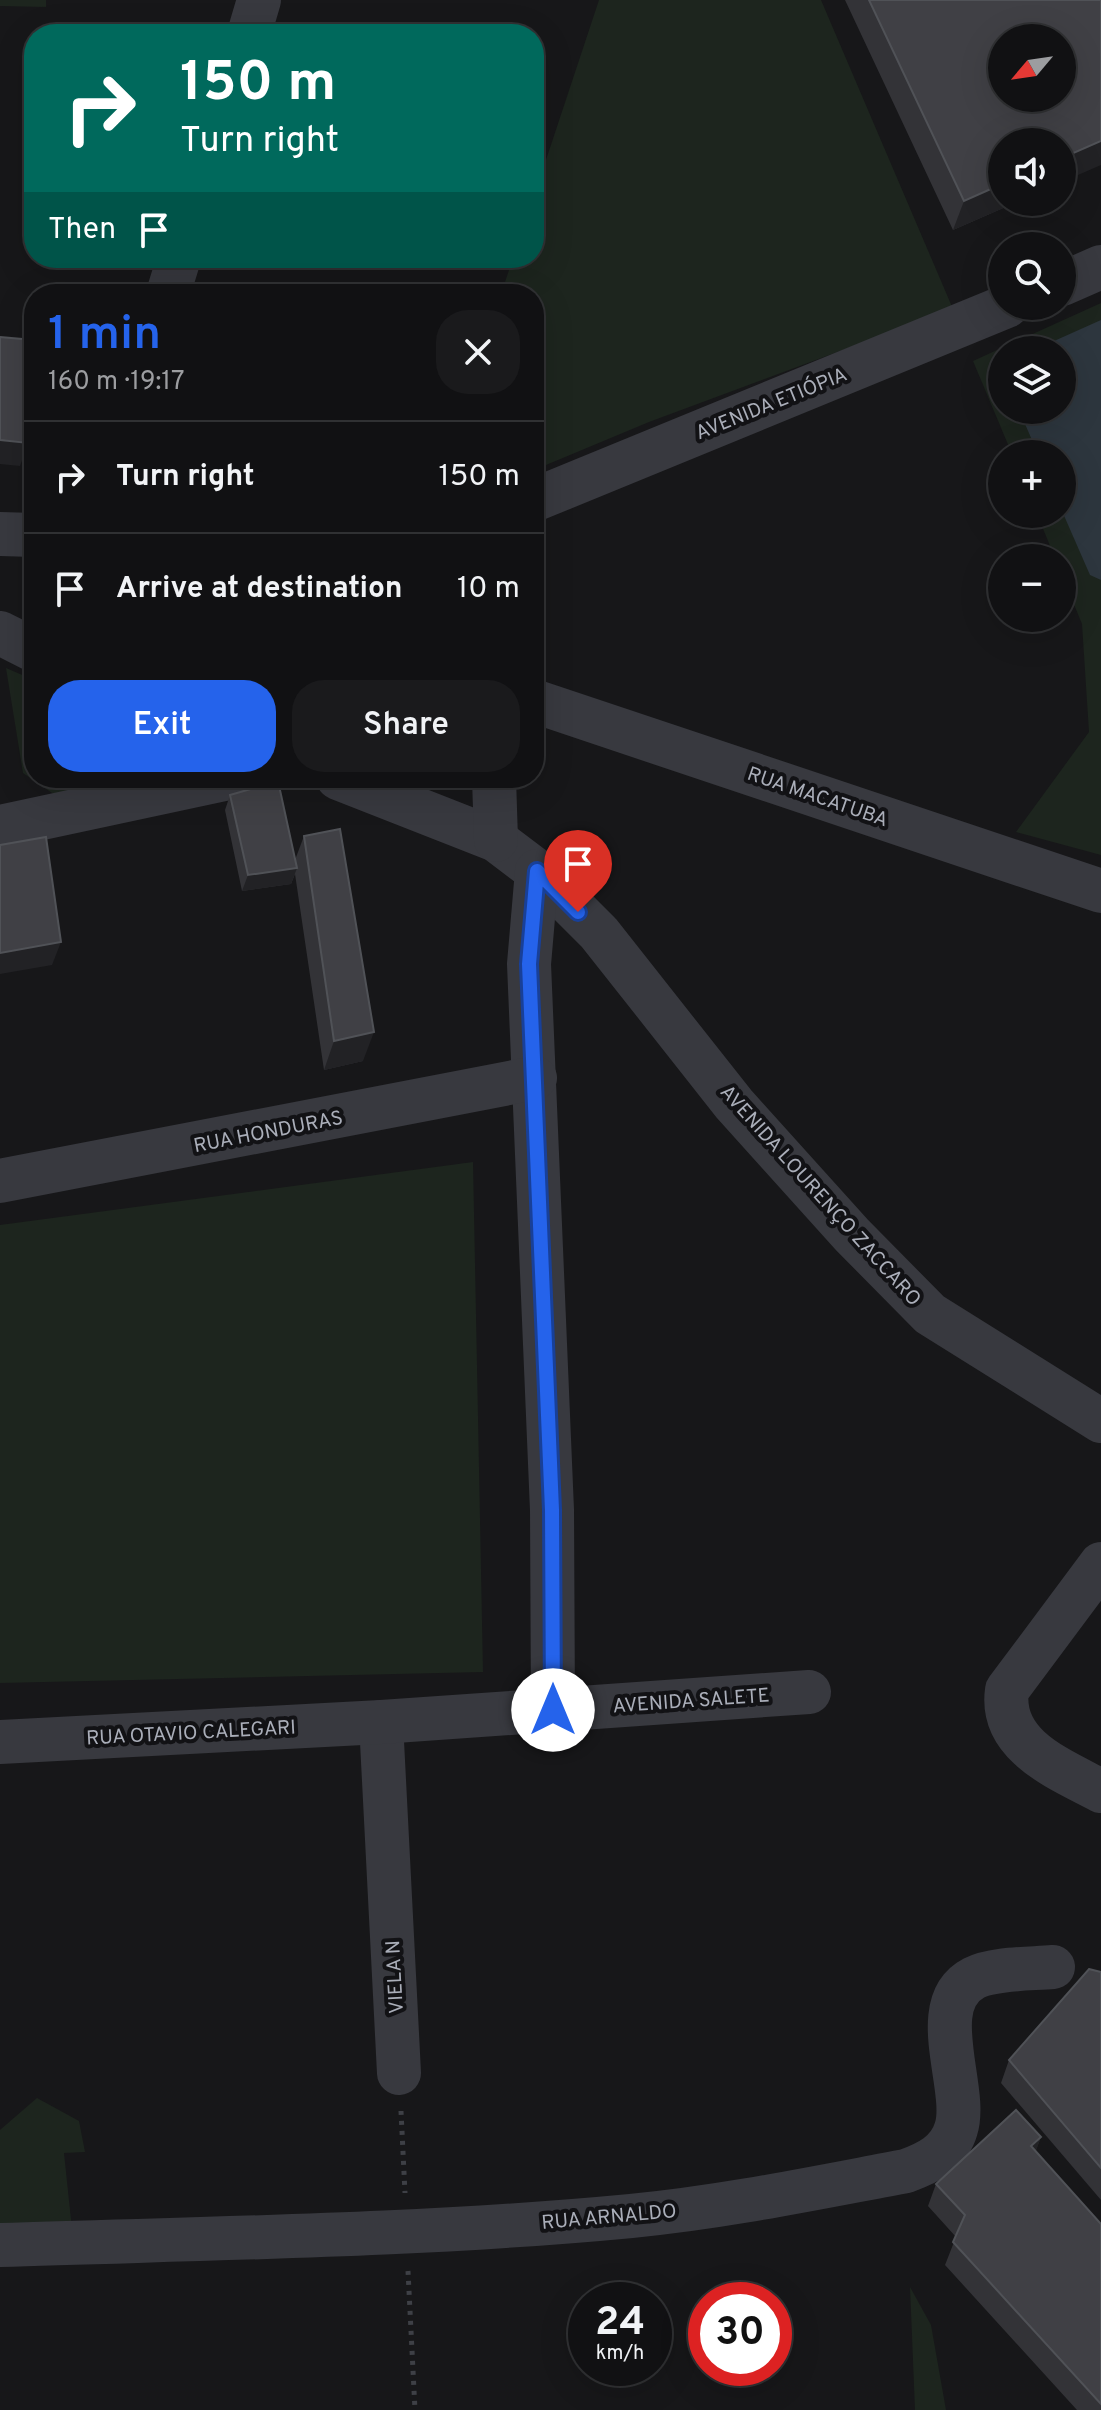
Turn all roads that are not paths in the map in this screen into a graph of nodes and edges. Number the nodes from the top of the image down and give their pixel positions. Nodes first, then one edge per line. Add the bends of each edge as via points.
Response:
1 (259, 0) edge
2 (252, 24) edge
3 (1101, 267) edge
4 (1076, 278) edge
5 (988, 314) edge
6 (544, 496) edge
7 (0, 534) edge
8 (24, 535) edge
9 (0, 633) edge
10 (24, 645) edge
11 (544, 704) edge
12 (182, 788) edge
13 (363, 788) edge
14 (494, 788) edge
15 (0, 827) edge
16 (496, 840) junction
17 (537, 871) junction
18 (1101, 891) edge
19 (535, 1078) junction
20 (0, 1181) edge
21 (1101, 1421) edge
22 (1101, 1564) edge
23 (809, 1692) dead end
24 (553, 1710) junction
25 (381, 1722) junction
26 (0, 1742) edge
27 (1101, 1791) edge
28 (1053, 1967) dead end
29 (399, 2073) road end
30 (0, 2245) edge

1 - 2 street
3 - 4 street
5 - 6 street, AVENIDA ETIÓPIA
7 - 8 street
9 - 10 street
11 - 18 street, RUA MACATUBA
12 - 15 street
13 - 16 street, AVENIDA LOURENÇO ZACCARO
14 - 16 street
16 - 17 street, AVENIDA LOURENÇO ZACCARO
17 - 19 street via 529,964
17 - 21 street, AVENIDA LOURENÇO ZACCARO via 599,933 734,1104 930,1314
19 - 20 street, RUA HONDURAS
19 - 24 street via 552,1510
22 - 27 street via 1007,1690 1004,1709 1015,1732 1039,1756
23 - 24 street, AVENIDA SALETE
24 - 25 street, AVENIDA SALETE
25 - 26 street, RUA OTAVIO CALEGARI
25 - 29 street, VIELA N
28 - 30 street, RUA ARNALDO via 976,1976 960,1987 949,2010 957,2127 946,2148 930,2162 906,2171 632,2216 406,2232

